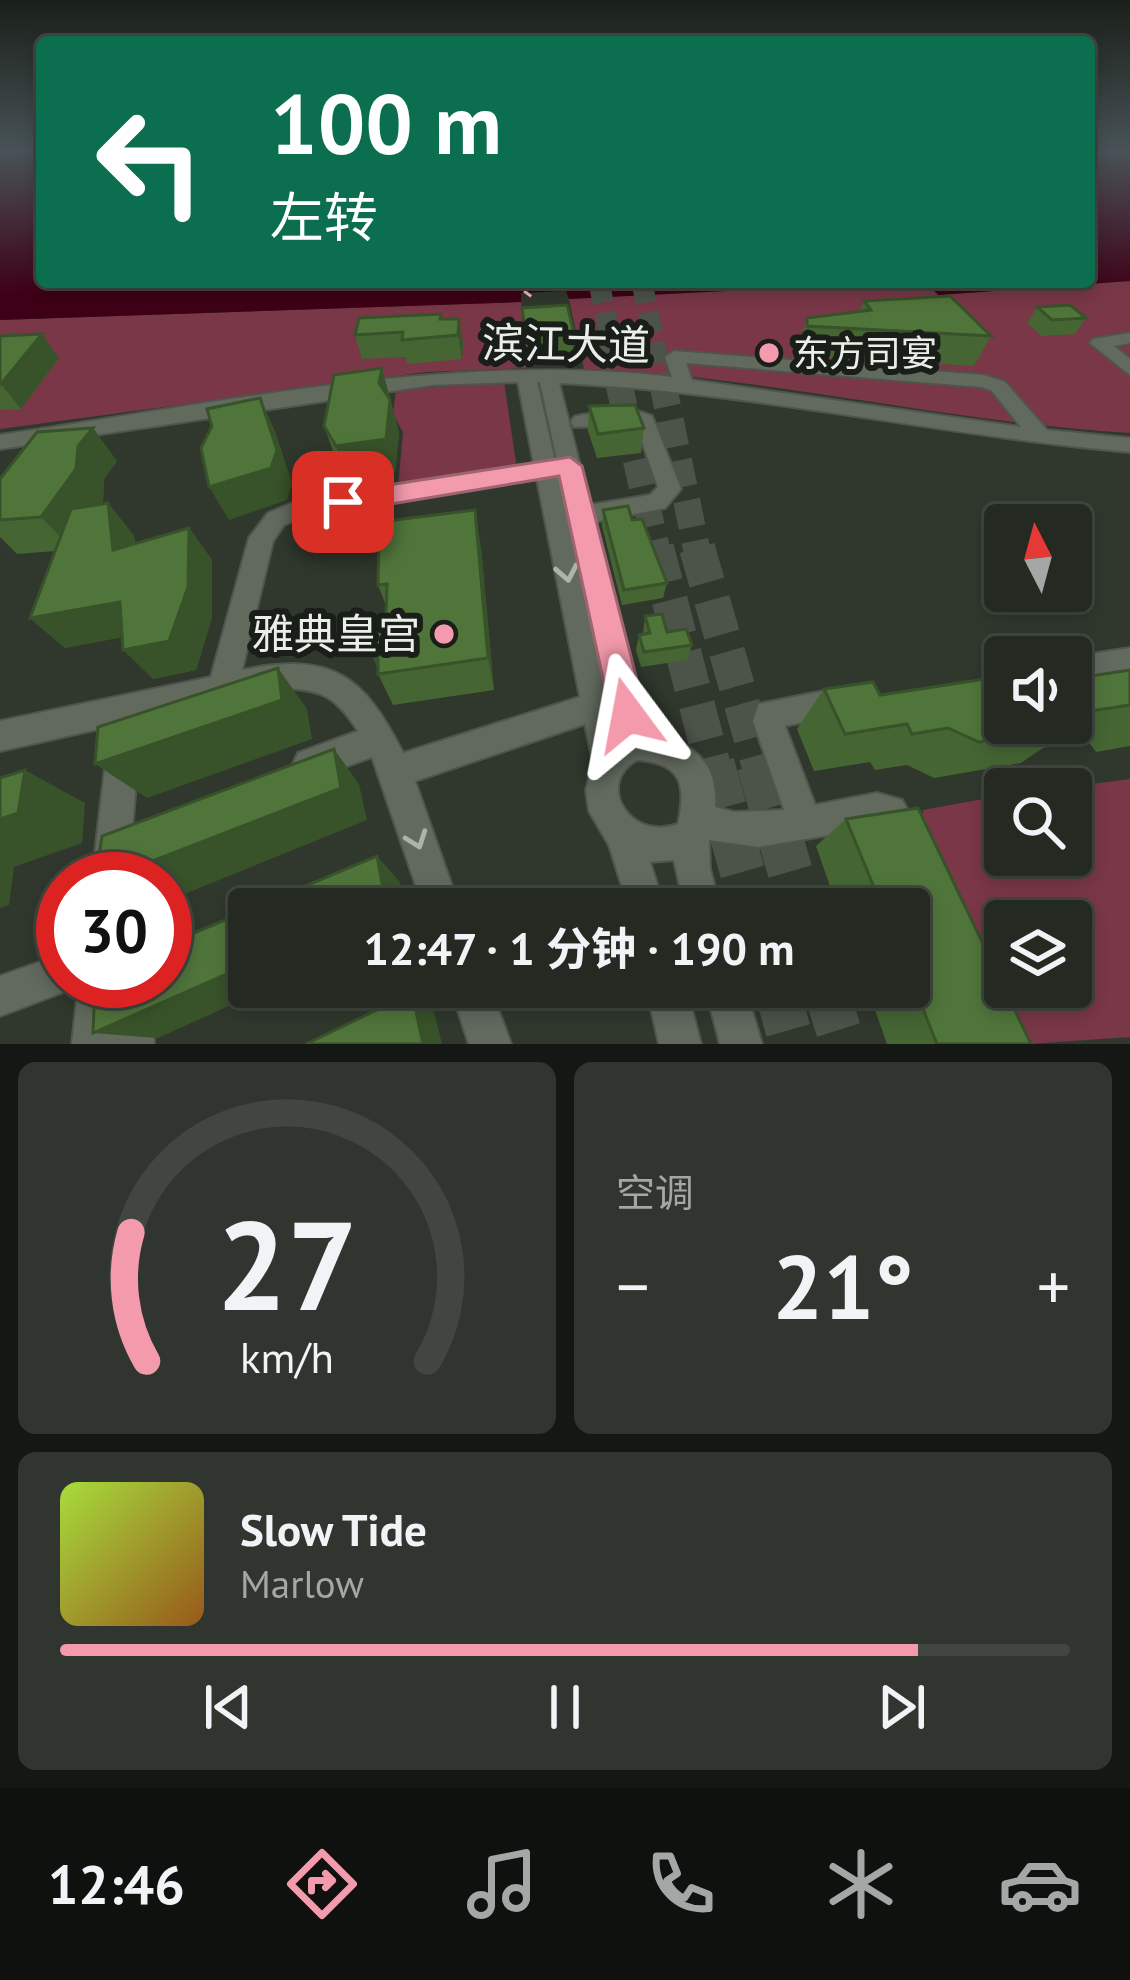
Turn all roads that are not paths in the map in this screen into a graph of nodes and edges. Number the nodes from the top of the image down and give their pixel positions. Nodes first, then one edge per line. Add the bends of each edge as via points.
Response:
1 (1130, 338) edge
2 (1130, 369) edge
3 (537, 376) junction
4 (620, 380) junction
5 (684, 384) junction
6 (632, 416) junction
7 (581, 422) dead end
8 (1041, 437) junction
9 (0, 442) edge
10 (1130, 445) edge
11 (558, 468) junction
12 (582, 515) junction
13 (1130, 662) edge
14 (1092, 667) edge
15 (223, 688) junction
16 (869, 697) edge
17 (593, 706) junction
18 (0, 736) edge
19 (378, 739) junction
20 (658, 746) junction
21 (122, 759) edge
22 (609, 762) junction
23 (393, 772) junction
24 (268, 779) edge
25 (157, 820) edge
26 (805, 822) junction
27 (695, 826) junction
28 (624, 837) junction
29 (113, 852) edge
30 (135, 852) edge
31 (920, 868) edge
32 (434, 888) edge
33 (640, 888) edge
34 (697, 888) edge
35 (36, 983) edge
36 (0, 996) edge
37 (96, 1008) edge
38 (133, 1008) edge
39 (477, 1008) edge
40 (671, 1008) edge
41 (731, 1008) edge
42 (93, 1044) edge
43 (133, 1044) edge
44 (490, 1044) edge
45 (680, 1044) edge
46 (741, 1044) edge

1 - 2 street via 1099,344
3 - 4 street, 滨江大道
3 - 9 street, 滨江大道 via 433,380
3 - 11 street
4 - 5 street, 滨江大道
4 - 6 street
5 - 8 street, 滨江大道
5 - 8 street via 674,357 984,381 998,386
6 - 7 street
6 - 12 street via 645,422 667,496
8 - 10 street, 滨江大道
11 - 12 street
11 - 15 street via 302,508 276,519 261,538
11 -> 17 street
12 - 20 street via 628,715
13 - 14 street
15 - 18 street
15 - 19 street via 316,677 344,689
16 - 26 street via 770,714
17 - 22 street
17 - 23 street
19 - 23 street
19 - 24 street
20 - 22 street via 631,746
20 - 27 street via 693,772
21 - 29 street
22 - 28 street via 603,809
23 -> 32 street
25 - 30 street via 135,828
26 - 27 street
26 - 31 street via 890,812
27 - 28 street via 653,847
27 - 34 street
28 - 33 street
35 - 36 street
37 - 42 street
38 - 43 street
39 - 44 street
40 - 45 street
41 - 46 street

